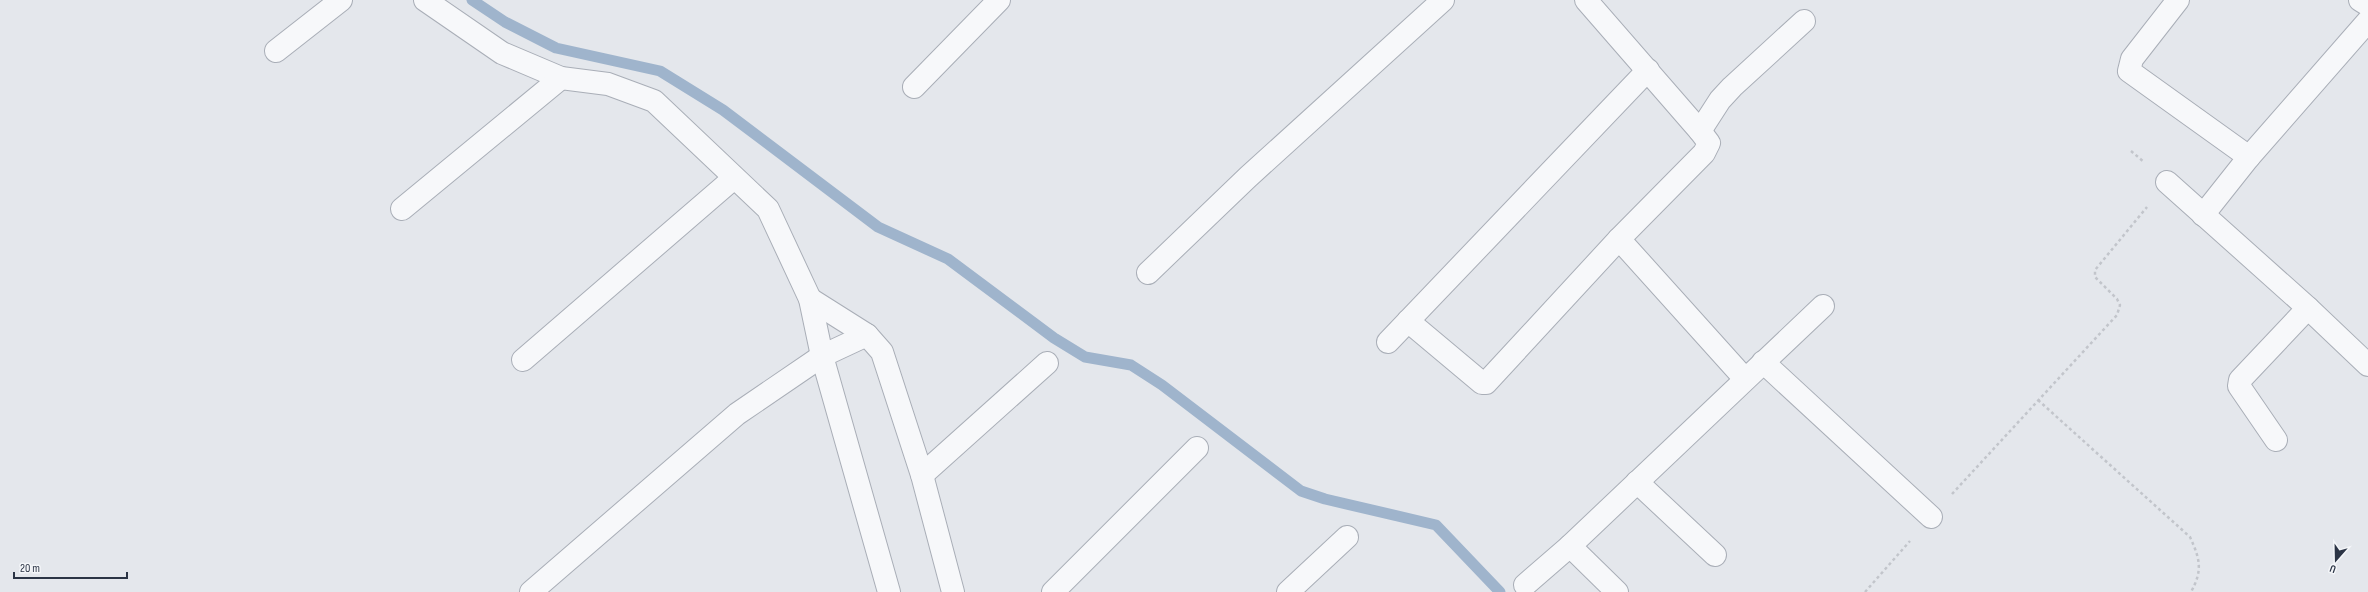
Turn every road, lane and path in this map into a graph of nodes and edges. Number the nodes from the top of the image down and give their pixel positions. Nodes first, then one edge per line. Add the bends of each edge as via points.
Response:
1 (341, 0) edge
2 (425, 0) edge
3 (999, 0) edge
4 (1443, 0) edge
5 (1586, 0) edge
6 (2178, 0) edge
7 (2360, 0) edge
8 (2368, 5) edge
9 (1804, 21) dead end
10 (2368, 21) edge
11 (276, 51) dead end
12 (1648, 70) junction
13 (561, 78) junction
14 (914, 87) dead end
15 (1700, 131) junction
16 (2131, 151) dead end
17 (2249, 157) junction
18 (734, 178) junction
19 (2168, 182) junction
20 (402, 209) dead end
21 (2203, 215) junction
22 (1619, 239) junction
23 (1148, 273) dead end
24 (810, 299) junction
25 (1823, 306) dead end
26 (2308, 308) junction
27 (1408, 321) junction
28 (867, 335) junction
29 (1388, 342) dead end
30 (822, 356) junction
31 (524, 360) dead end
32 (1763, 362) junction
33 (1047, 363) dead end
34 (2368, 365) edge
35 (1744, 379) junction
36 (2038, 400) junction
37 (2276, 440) dead end
38 (1197, 448) dead end
39 (922, 476) junction
40 (1637, 482) junction
41 (1930, 517) junction
42 (1347, 537) dead end
43 (1570, 546) junction
44 (1715, 555) dead end
45 (1525, 585) dead end
46 (531, 592) edge
47 (889, 592) edge
48 (953, 592) edge
49 (1053, 592) edge
50 (1288, 592) edge
51 (1617, 592) edge
52 (1865, 592) edge
53 (2191, 592) edge

1 - 11 street
2 - 13 street via 502,53
3 - 14 street
4 - 23 street via 1248,177
5 - 12 street
6 - 17 street via 2132,59 2129,71
7 - 8 street
9 - 15 street via 1732,87 1720,100
10 - 17 street
12 - 15 street
12 - 27 street
13 - 18 street via 608,84 654,101
13 - 20 street
15 - 22 street via 1709,143 1704,153
16 - 19 path
17 - 21 street
18 - 24 street via 768,209
18 - 31 street
19 - 21 street
19 - 36 path via 2095,270 2094,277 2117,299 2120,306 2116,315
21 - 26 street
22 - 27 street via 1486,383 1482,383
22 - 35 street
24 - 28 street
24 - 30 street
25 - 32 street
26 - 34 street
26 - 37 street via 2240,380 2240,386
27 - 29 street
28 - 30 street
28 - 39 street via 882,352
30 - 46 street via 737,414
30 - 47 street
32 - 35 street
32 - 41 street
33 - 39 street
35 - 40 street
36 - 41 path
36 - 53 path via 2190,537 2199,556 2199,578
38 - 49 street
39 - 48 street
40 - 43 street
40 - 44 street
41 - 52 path
42 - 50 street
43 - 45 street
43 - 51 street

